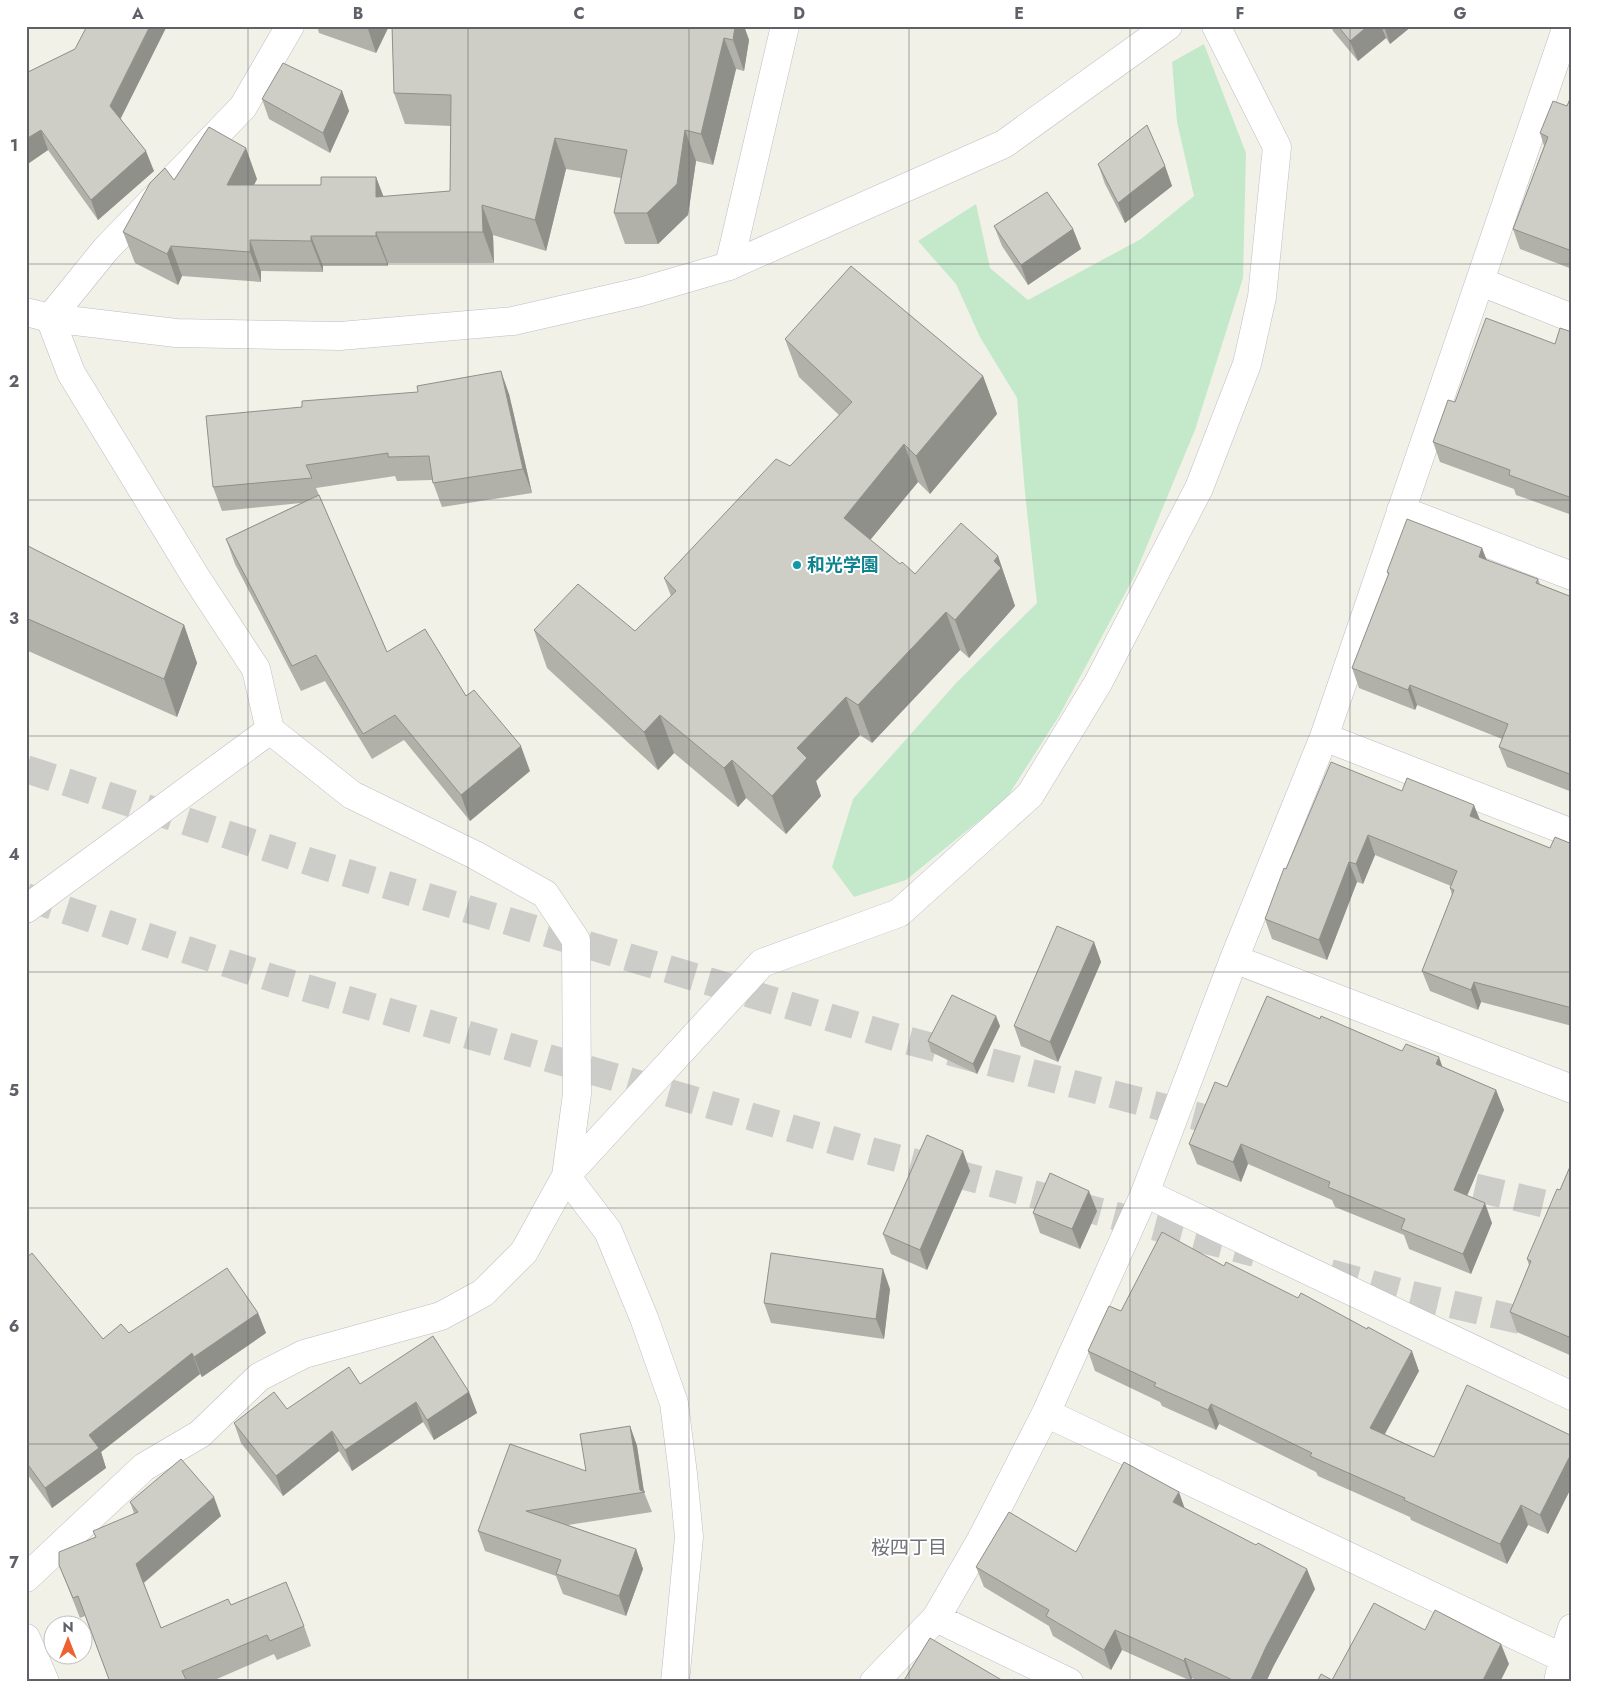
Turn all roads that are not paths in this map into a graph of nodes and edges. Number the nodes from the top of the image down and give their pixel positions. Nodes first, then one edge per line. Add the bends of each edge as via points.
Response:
1 (290, 26) edge
2 (785, 26) edge
3 (1168, 26) edge
4 (1216, 26) edge
5 (1567, 26) edge
6 (1565, 59) edge
7 (729, 266) junction
8 (1481, 282) junction
9 (38, 315) edge
10 (1572, 318) edge
11 (1401, 510) junction
12 (1572, 576) edge
13 (270, 730) junction
14 (1324, 737) junction
15 (1572, 833) edge
16 (26, 909) edge
17 (1234, 959) junction
18 (1572, 1089) edge
19 (566, 1176) junction
20 (1146, 1194) junction
21 (1572, 1396) edge
22 (1046, 1413) junction
23 (26, 1578) edge
24 (936, 1618) junction
25 (1572, 1628) edge
26 (26, 1638) edge
27 (1560, 1670) edge
28 (680, 1679) edge
29 (45, 1682) edge
30 (874, 1682) edge
31 (1070, 1682) edge

1 - 9 street via 243,107
2 - 7 street
3 - 7 street via 1004,144
4 - 19 street via 1277,147 1262,297 1247,364 1199,488 1098,683 1030,795 899,913 762,963
5 - 6 street
6 - 8 street
7 - 9 street via 640,292 513,321 340,336 176,333
8 - 10 street
8 - 11 street
9 - 13 street via 197,579 256,669
11 - 12 street
11 - 14 street
13 - 16 street
13 - 19 street via 352,795 475,854 545,894 576,940 577,1094
14 - 15 street
14 - 17 street
17 - 18 street
17 - 20 street
19 - 23 street via 524,1252 482,1293 441,1316 304,1354 259,1377 200,1434 144,1466
19 - 28 street via 608,1231 674,1403 689,1537
20 - 21 street
20 - 22 street
22 - 24 street via 981,1540
22 - 27 street
24 - 30 street
24 - 31 street
25 - 27 street
26 - 29 street

